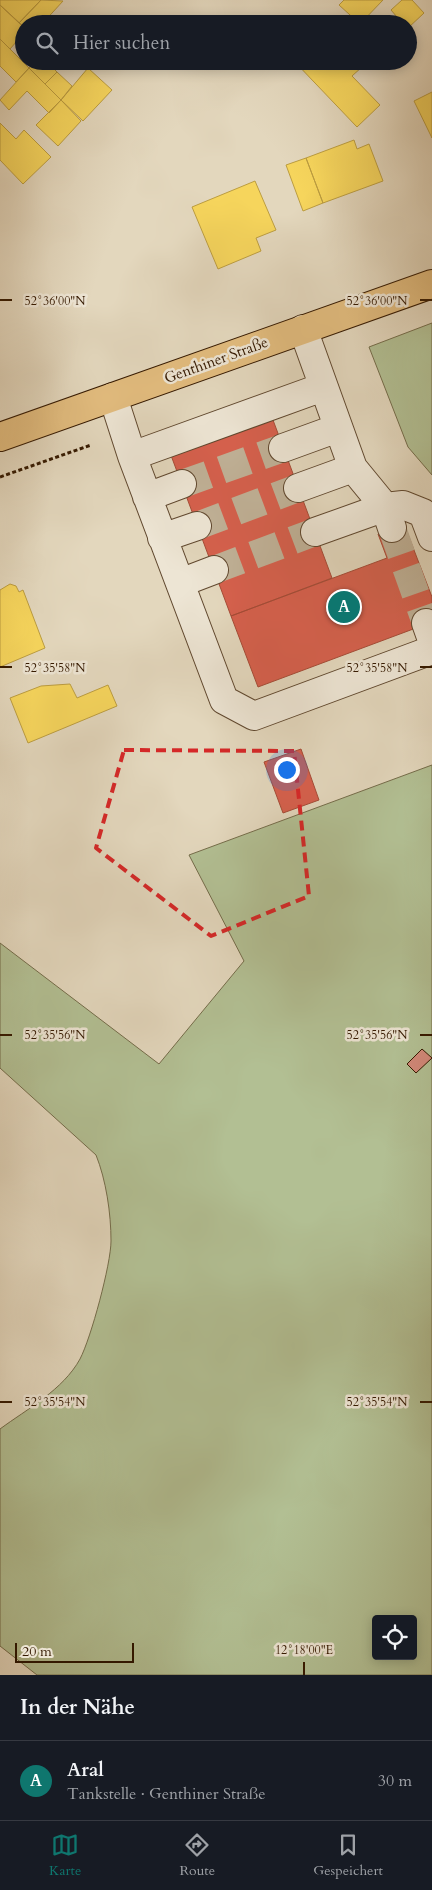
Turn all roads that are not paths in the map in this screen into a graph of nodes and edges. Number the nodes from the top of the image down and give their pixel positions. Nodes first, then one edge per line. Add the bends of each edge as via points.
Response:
1 (432, 284) edge
2 (303, 329) junction
3 (323, 387) junction
4 (113, 397) junction
5 (338, 428) junction
6 (0, 437) edge
7 (283, 448) tunnel mouth
8 (132, 456) junction
9 (353, 468) junction
10 (182, 484) tunnel mouth
11 (298, 488) tunnel mouth
12 (147, 496) junction
13 (388, 518) junction
14 (197, 526) tunnel mouth
15 (315, 532) tunnel mouth
16 (162, 538) junction
17 (432, 538) edge
18 (214, 570) tunnel mouth
19 (180, 583) junction
20 (432, 650) edge

1 - 2 main road, Genthiner Straße
2 - 3 lane
2 - 4 main road, Genthiner Straße
3 - 5 lane
3 - 8 lane
4 - 6 main road, Genthiner Straße
4 - 8 lane
5 - 7 lane
5 - 9 lane
8 - 12 lane
9 - 11 lane
9 - 13 lane
10 - 12 lane
12 - 16 lane
13 - 15 lane
13 - 17 lane via 403,505 423,513
14 - 16 lane
16 - 19 lane
18 - 19 lane
19 - 20 lane via 224,700 254,716

